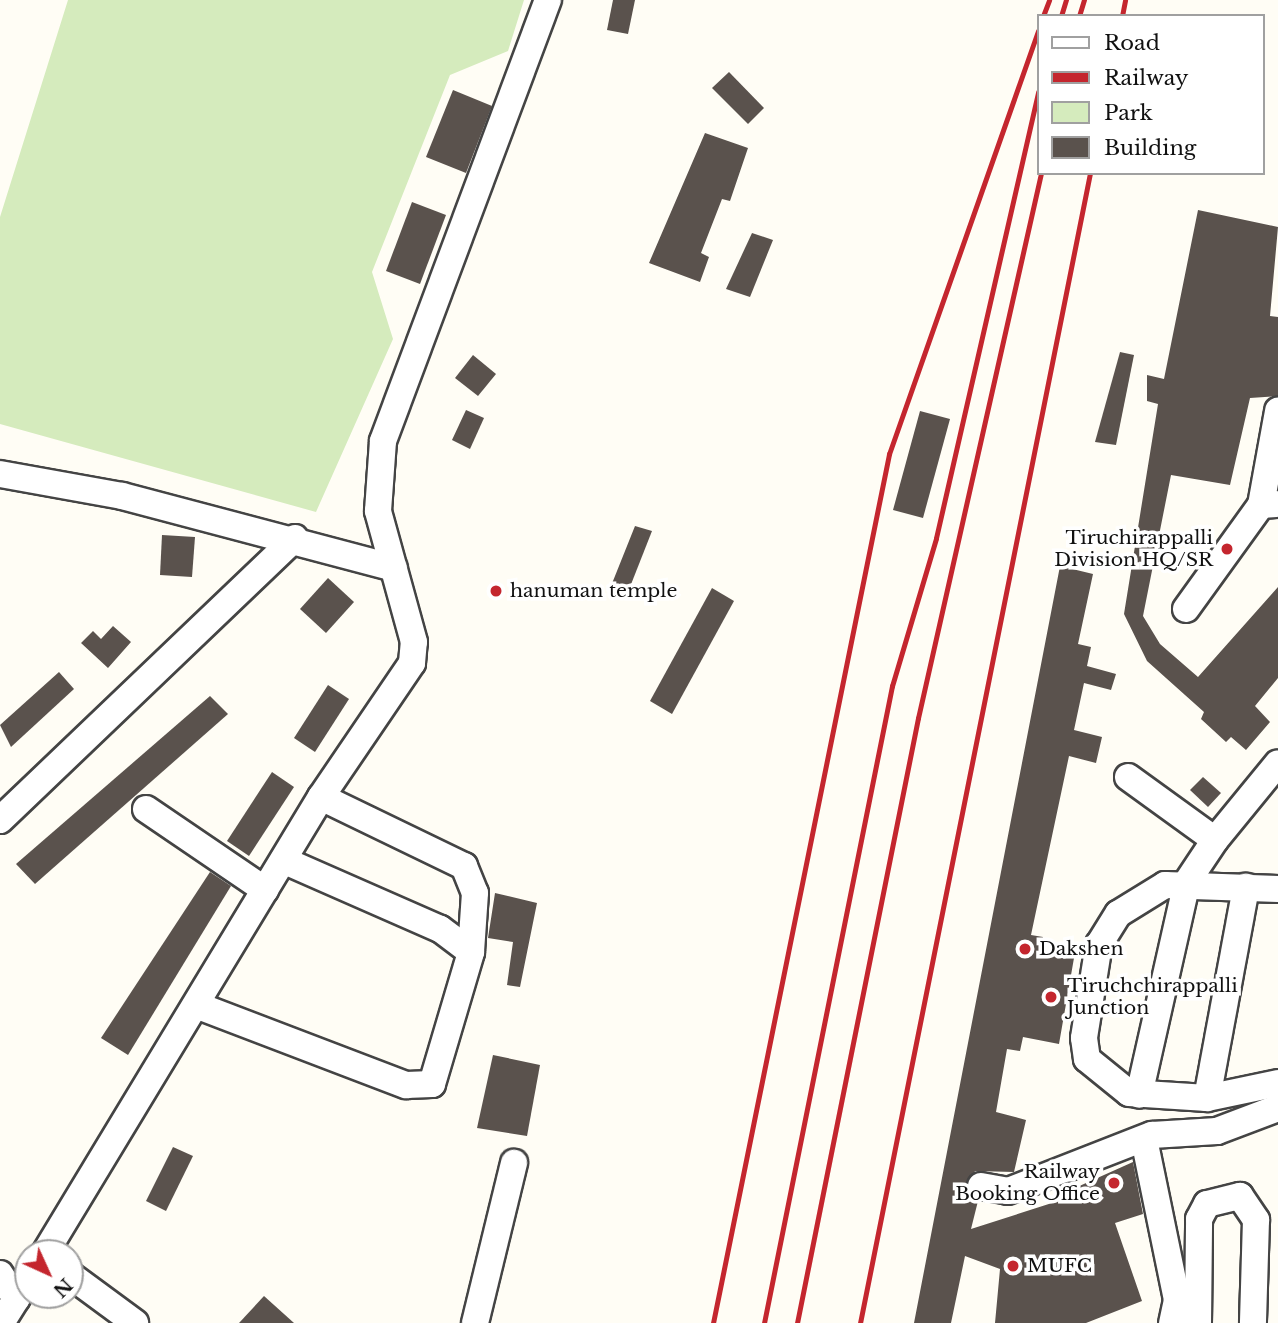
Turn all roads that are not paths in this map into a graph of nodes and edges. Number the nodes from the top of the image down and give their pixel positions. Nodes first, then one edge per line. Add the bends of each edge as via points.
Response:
1 (548, 0) edge
2 (1278, 411) edge
3 (0, 474) edge
4 (1269, 505) edge
5 (295, 538) junction
6 (394, 568) junction
7 (1186, 609) dead end
8 (1278, 763) edge
9 (1128, 777) dead end
10 (321, 797) junction
11 (146, 809) dead end
12 (0, 820) edge
13 (1215, 840) junction
14 (283, 860) junction
15 (1187, 882) junction
16 (1246, 887) junction
17 (1278, 889) edge
18 (265, 890) junction
19 (471, 952) junction
20 (195, 1005) junction
21 (1278, 1083) edge
22 (1139, 1094) junction
23 (1207, 1098) junction
24 (1278, 1108) edge
25 (1144, 1139) junction
26 (514, 1163) dead end
27 (981, 1186) dead end
28 (53, 1239) edge
29 (84, 1285) edge
30 (14, 1302) edge
31 (1, 1323) edge
32 (135, 1323) edge
33 (475, 1323) edge
34 (1172, 1323) edge
35 (1198, 1323) edge
36 (1253, 1323) edge

1 - 6 street via 383,441 378,511
2 - 4 street
3 - 5 street
4 - 7 street
5 - 6 street
5 - 12 street
6 - 10 street via 414,642 412,663
8 - 13 street
9 - 13 street
10 - 14 street
10 - 19 street via 464,866 475,893
11 - 18 street
13 - 15 street
14 - 18 street
14 - 19 street via 439,929
15 - 16 street
15 - 22 street
15 - 22 street via 1144,895 1118,914 1096,956 1085,1006 1087,1059
16 - 17 street
16 - 23 street
18 - 20 street
19 - 20 street via 438,1070 424,1089
20 - 28 street
21 - 23 street
22 - 23 street
24 - 25 street via 1217,1131
25 - 27 street via 1008,1191
25 - 34 street via 1177,1300
26 - 33 street
29 - 32 street
30 - 31 street
35 - 36 street via 1199,1219 1207,1205 1240,1196 1256,1220

